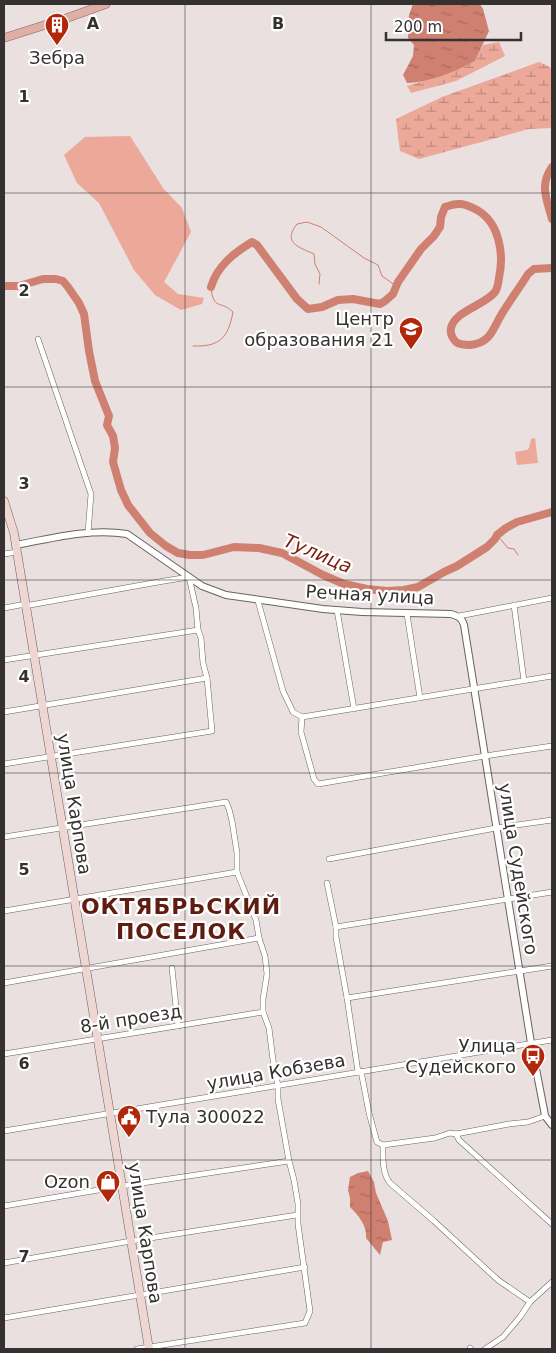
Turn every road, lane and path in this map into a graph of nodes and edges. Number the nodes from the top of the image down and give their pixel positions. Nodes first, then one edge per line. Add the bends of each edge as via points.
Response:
1 (106, 4) edge
2 (4, 38) edge
3 (38, 339) dead end
4 (4, 502) edge
5 (88, 533) junction
6 (16, 548) junction
7 (4, 554) edge
8 (189, 577) junction
9 (552, 598) edge
10 (258, 601) junction
11 (26, 605) junction
12 (514, 605) junction
13 (4, 608) edge
14 (337, 610) junction
15 (407, 614) junction
16 (459, 616) junction
17 (198, 630) junction
18 (34, 655) junction
19 (4, 660) edge
20 (552, 676) edge
21 (207, 678) junction
22 (524, 681) junction
23 (474, 689) junction
24 (420, 698) junction
25 (42, 706) junction
26 (354, 709) junction
27 (4, 712) edge
28 (302, 717) junction
29 (552, 746) edge
30 (51, 756) junction
31 (485, 756) junction
32 (4, 764) edge
33 (552, 820) edge
34 (62, 827) junction
35 (496, 828) junction
36 (4, 837) edge
37 (329, 859) dead end
38 (237, 872) junction
39 (327, 883) dead end
40 (552, 892) edge
41 (508, 899) junction
42 (74, 900) junction
43 (4, 911) edge
44 (336, 926) junction
45 (259, 938) junction
46 (552, 966) edge
47 (172, 968) dead end
48 (86, 969) junction
49 (520, 970) junction
50 (4, 983) edge
51 (347, 998) junction
52 (263, 1012) junction
53 (178, 1026) junction
54 (98, 1039) junction
55 (552, 1040) edge
56 (531, 1043) junction
57 (4, 1054) edge
58 (359, 1071) junction
59 (278, 1086) junction
60 (110, 1113) junction
61 (545, 1116) junction
62 (552, 1125) edge
63 (4, 1131) edge
64 (456, 1134) junction
65 (383, 1145) junction
66 (289, 1161) junction
67 (122, 1186) junction
68 (4, 1206) edge
69 (297, 1216) junction
70 (552, 1224) edge
71 (131, 1241) junction
72 (4, 1263) edge
73 (305, 1267) junction
74 (552, 1282) edge
75 (140, 1294) junction
76 (530, 1302) junction
77 (4, 1318) edge
78 (149, 1348) edge
79 (137, 1349) edge
80 (486, 1349) edge

1 - 2 main road
3 - 5 street via 91,494
4 - 6 main road, улица Карпова
5 - 6 street, Речная улица
5 - 8 street, Речная улица via 127,534
6 - 7 street
6 - 11 main road, улица Карпова
8 - 10 street, Речная улица via 226,595
8 - 11 street
8 - 17 street
9 - 12 street, Речная улица
10 - 14 street, Речная улица
10 - 28 street via 283,691 293,712
11 - 13 street
11 - 18 main road, улица Карпова
12 - 16 street, Речная улица
12 - 22 street
14 - 15 street, Речная улица
14 - 26 street
15 - 16 street, Речная улица
15 - 24 street
16 - 23 street, улица Судейского via 464,625
17 - 18 street
17 - 21 street
18 - 19 street
18 - 25 main road, улица Карпова
20 - 22 street
21 - 25 street
21 - 30 street via 212,731
22 - 23 street
23 - 24 street
23 - 31 street, улица Судейского
24 - 26 street
25 - 27 street
25 - 30 main road, улица Карпова
26 - 28 street
28 - 31 street via 301,732 314,780 318,784
29 - 31 street
30 - 32 street
30 - 34 main road, улица Карпова
31 - 35 street, улица Судейского
33 - 35 street
34 - 36 street
34 - 38 street via 226,802 237,854
34 - 42 main road, улица Карпова
35 - 37 street
35 - 41 street, улица Судейского
38 - 42 street
38 - 45 street via 256,920
39 - 44 street
40 - 41 street
41 - 44 street
41 - 49 street, улица Судейского
42 - 43 street
42 - 48 main road, улица Карпова
44 - 51 street
45 - 48 street
45 - 52 street via 266,974
46 - 49 street
47 - 53 street
48 - 50 street
48 - 54 main road, улица Карпова
49 - 51 street
49 - 56 street, улица Судейского
51 - 58 street
52 - 53 street, 8-й проезд
52 - 59 street via 269,1028
53 - 54 street, 8-й проезд
54 - 57 street, 8-й проезд
54 - 60 main road, улица Карпова
55 - 56 street, улица Кобзева
56 - 58 street, улица Кобзева
56 - 61 street, улица Судейского
58 - 59 street, улица Кобзева
58 - 65 street via 377,1142
59 - 60 street, улица Кобзева
59 - 66 street
60 - 63 street, улица Кобзева
60 - 67 main road, улица Карпова
61 - 62 street, улица Судейского
61 - 64 street via 528,1122
64 - 65 street
64 - 70 street
65 - 76 street via 385,1173 390,1183 498,1280
66 - 67 street
66 - 69 street via 297,1196
67 - 68 street
67 - 71 main road, улица Карпова
69 - 71 street
69 - 73 street
71 - 72 street
71 - 75 main road, улица Карпова
73 - 75 street
73 - 78 street via 310,1311 305,1323
74 - 76 street
75 - 77 street
75 - 78 main road, улица Карпова
76 - 80 street via 503,1337
78 - 79 street

